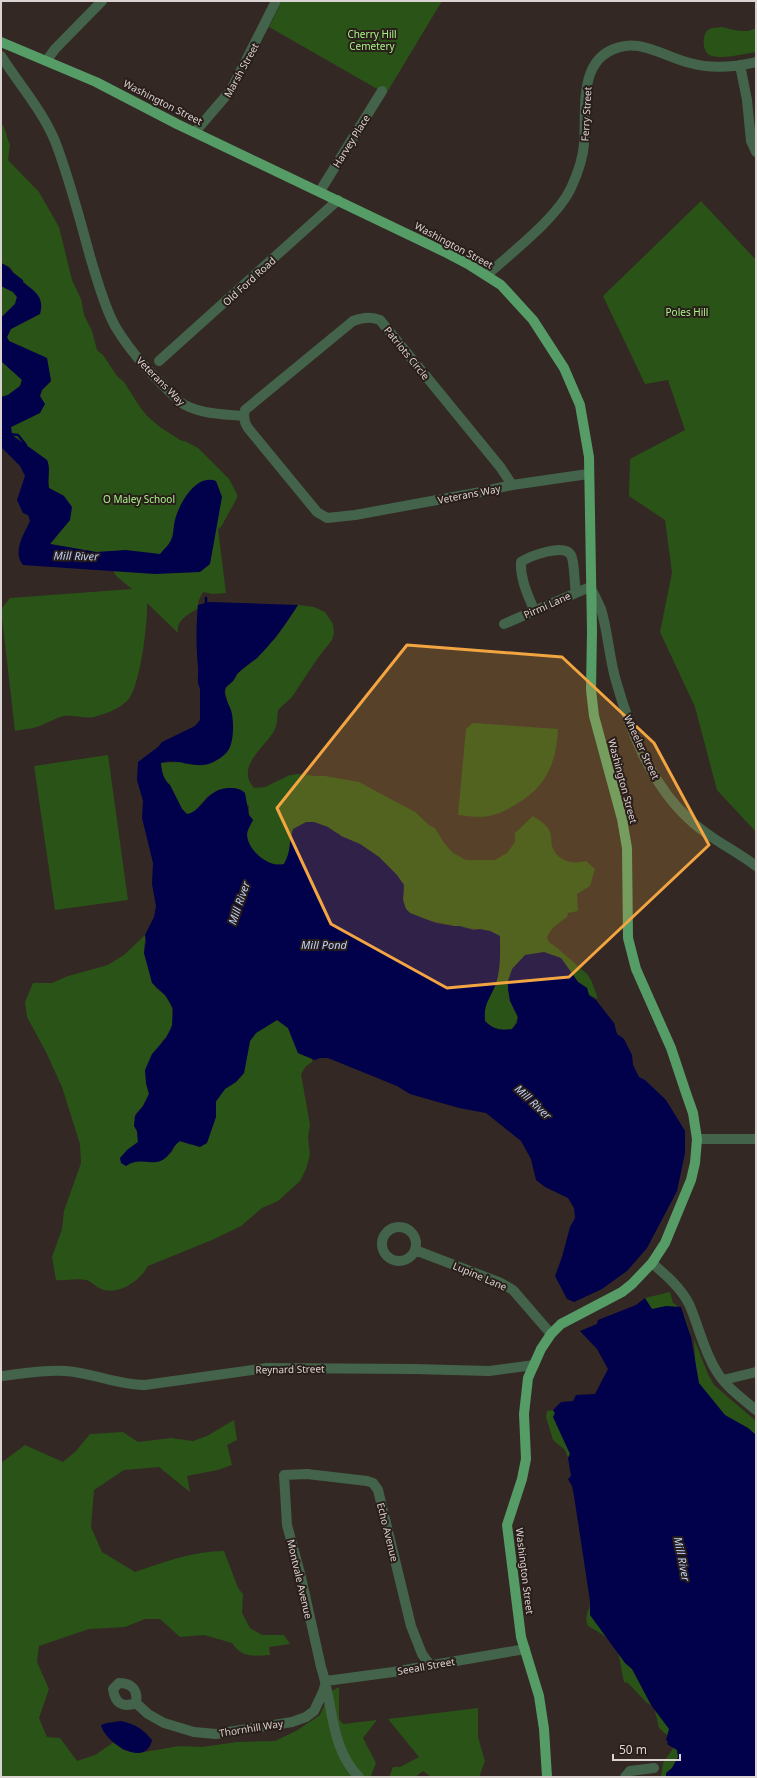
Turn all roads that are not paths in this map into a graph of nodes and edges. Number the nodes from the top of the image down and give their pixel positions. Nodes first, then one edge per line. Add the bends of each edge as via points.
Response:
1 (102, 1) edge
2 (276, 1) edge
3 (1, 42) edge
4 (1, 56) edge
5 (47, 60) junction
6 (756, 62) edge
7 (740, 66) junction
8 (382, 91) dead end
9 (195, 132) junction
10 (756, 152) edge
11 (320, 191) junction
12 (338, 200) junction
13 (487, 275) junction
14 (159, 361) dead end
15 (243, 416) junction
16 (588, 474) junction
17 (512, 485) junction
18 (590, 587) junction
19 (576, 592) junction
20 (534, 610) junction
21 (504, 624) dead end
22 (756, 866) edge
23 (697, 1139) junction
24 (756, 1139) edge
25 (415, 1250) dead end
26 (652, 1263) junction
27 (551, 1334) junction
28 (534, 1365) junction
29 (756, 1372) edge
30 (1, 1376) edge
31 (723, 1380) junction
32 (756, 1410) edge
33 (284, 1475) joint
34 (525, 1649) junction
35 (430, 1665) junction
36 (326, 1681) junction
37 (136, 1703) dead end
38 (654, 1768) dead end
39 (359, 1777) edge
40 (547, 1777) edge
41 (625, 1777) edge

1 - 5 street
2 - 9 street, Marsh Street via 231,90
3 - 5 main road, Washington Street
4 - 15 street, Veterans Way via 29,96 54,140 70,183 98,285 114,324 125,342 142,364 185,406
5 - 9 main road, Washington Street
6 - 7 street, Ferry Street
7 - 10 street via 751,141
7 - 13 street, Ferry Street via 691,64 644,48 627,46 609,52 597,61 587,82 583,152 571,189 552,215
8 - 11 street, Harvey Place
9 - 11 main road, Washington Street
11 - 12 main road, Washington Street
12 - 13 main road, Washington Street
12 - 14 street, Old Ford Road
13 - 16 main road, Washington Street via 501,285 533,320 564,368 580,405
15 - 17 street, Veterans Way via 248,428 317,512 328,518
15 - 17 street, Patriots Circle via 252,402 348,325 359,319 374,318 380,320 501,468
16 - 17 street, Veterans Way
16 - 18 main road, Washington Street
18 - 19 street, Pirmi Lane
18 - 22 street, Wheeler Street via 600,609 623,706 654,775 672,802 689,820
18 - 23 main road, Washington Street via 591,690 594,716 622,819 627,848 628,938 636,970 665,1033 681,1078 693,1113
19 - 20 street, Pirmi Lane
19 - 20 street via 573,562 566,550 559,549 534,556 521,562 521,569
20 - 21 street, Pirmi Lane
23 - 24 street
23 - 26 main road, Washington Street via 691,1180 666,1243
25 - 27 street, Lupine Lane via 513,1290
26 - 27 main road, Washington Street via 622,1292 560,1324
26 - 31 street via 668,1277 689,1304 701,1340
27 - 28 main road, Washington Street
28 - 30 street, Reynard Street via 489,1371 267,1368 145,1385 131,1385 59,1370
28 - 34 main road, Washington Street via 528,1378 524,1414 526,1459 507,1524 521,1637
29 - 31 street
31 - 32 street
33 - 35 street, Echo Avenue via 307,1474 373,1483 378,1490 411,1626 422,1654
33 - 36 street, Montvale Avenue via 287,1525
34 - 35 street, Seeall Street
34 - 40 main road, Washington Street via 539,1696
35 - 36 street, Seeall Street
36 - 37 street, Thornhill Way via 314,1711 306,1717 292,1722 216,1734 194,1732 164,1724
36 - 39 street, Montvale Avenue via 330,1708 342,1752 346,1762
38 - 41 street via 630,1771

